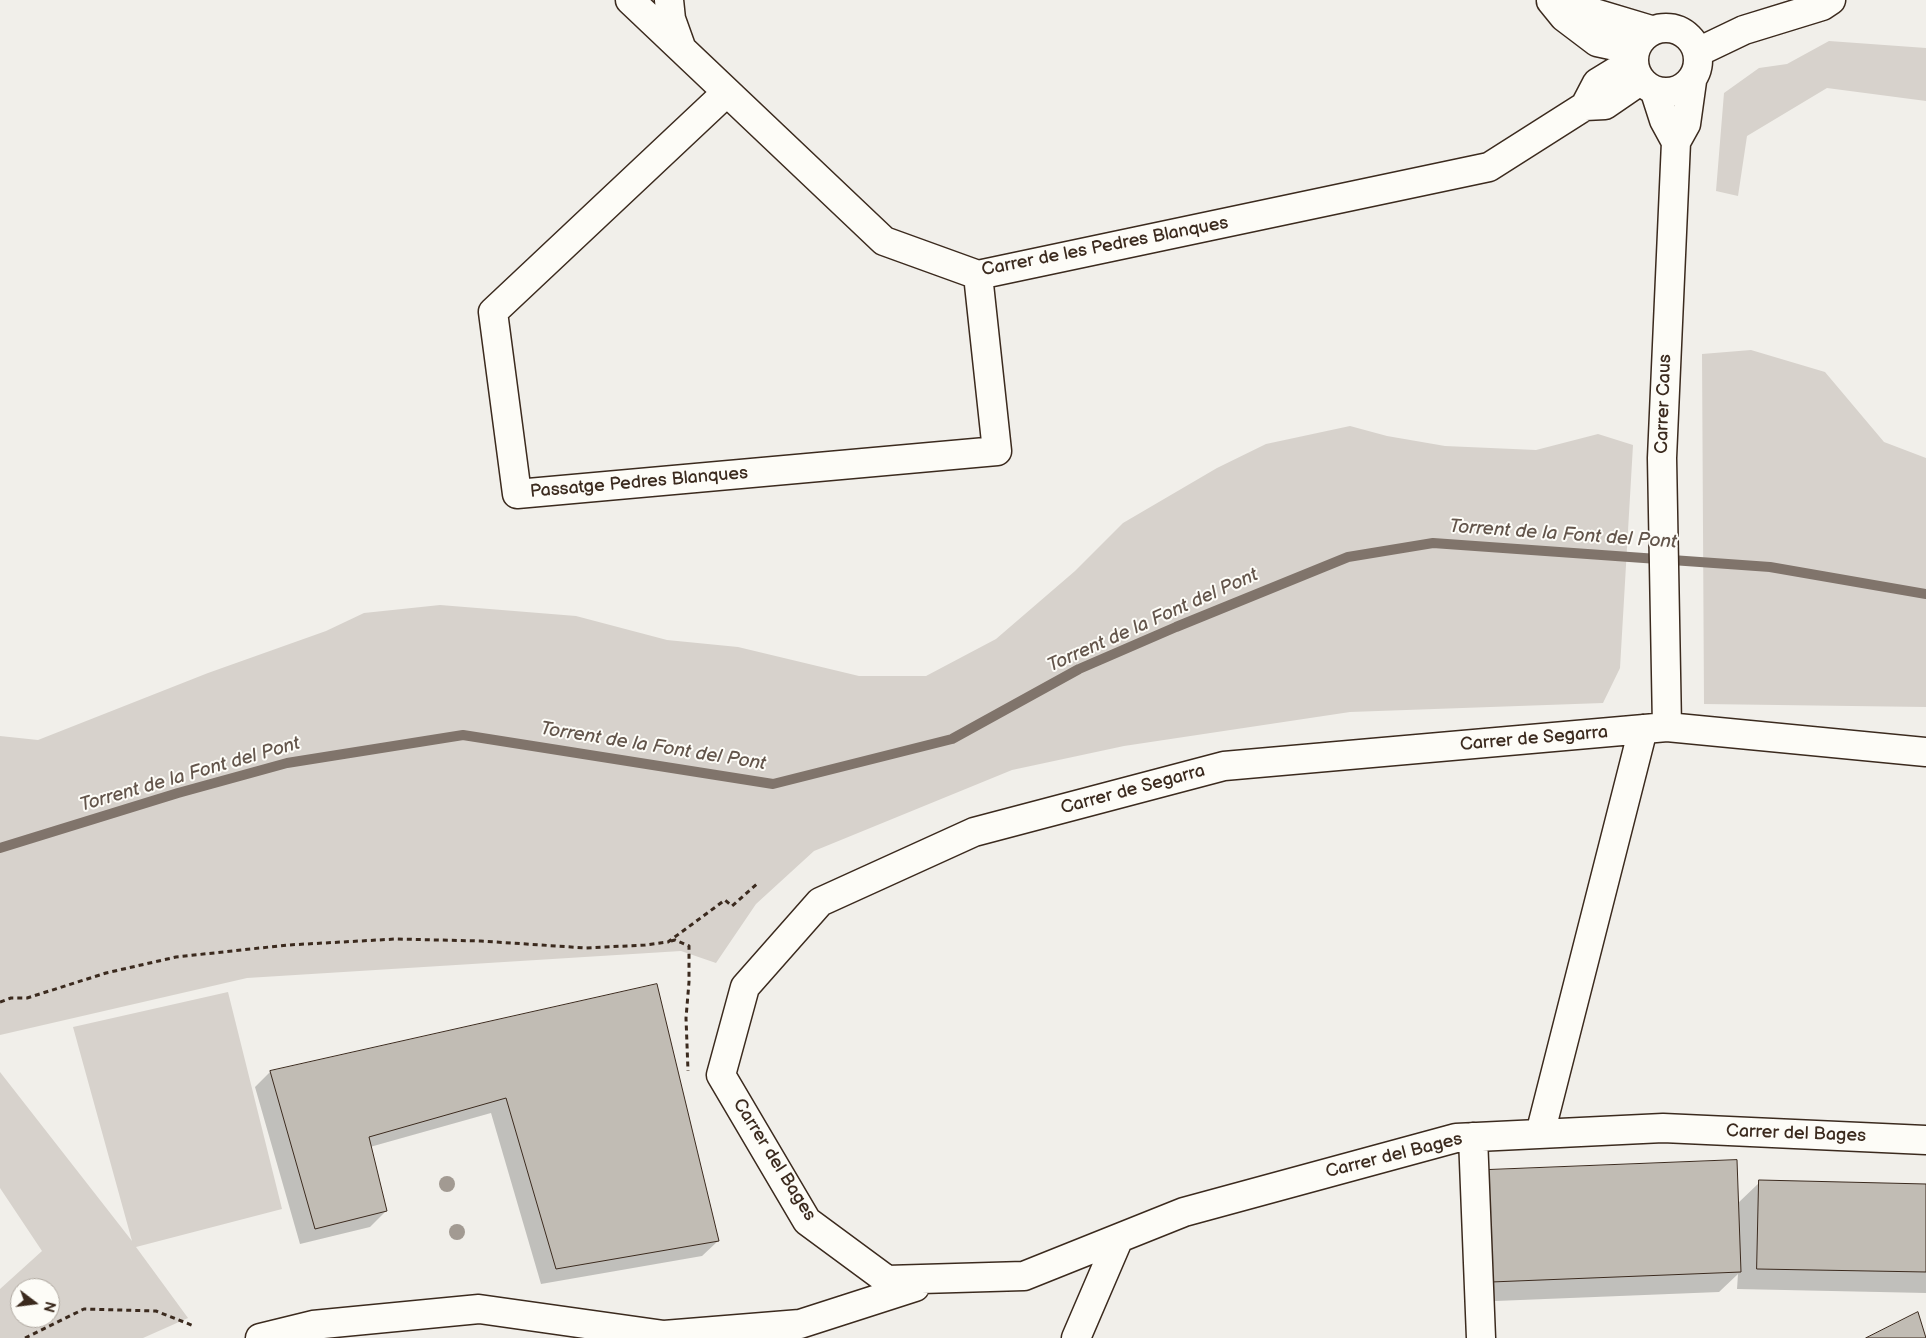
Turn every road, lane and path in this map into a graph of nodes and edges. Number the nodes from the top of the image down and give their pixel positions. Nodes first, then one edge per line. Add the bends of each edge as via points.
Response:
1 (630, 0) edge
2 (668, 0) edge
3 (1551, 0) edge
4 (1831, 0) edge
5 (682, 50) junction
6 (1698, 52) junction
7 (1643, 63) junction
8 (1692, 82) junction
9 (727, 92) junction
10 (1676, 142) junction
11 (978, 274) junction
12 (1655, 728) junction
13 (1926, 752) edge
14 (758, 883) dead end
15 (668, 942) junction
16 (0, 1002) edge
17 (688, 1074) dead end
18 (722, 1075) joint
19 (1540, 1134) junction
20 (1473, 1137) junction
21 (1926, 1140) edge
22 (1119, 1238) junction
23 (939, 1279) junction
24 (194, 1326) dead end
25 (25, 1338) edge
26 (260, 1338) edge
27 (1076, 1338) edge
28 (1481, 1338) edge

1 - 5 street, Carrer de les Pedres Blanques
2 - 5 street, Carrer de les Pedres Blanques
3 - 7 street
4 - 6 street via 1822,6 1744,30
5 - 9 street, Carrer de les Pedres Blanques
6 - 7 street via 1691,38 1679,30 1665,27
6 - 8 street via 1698,68
7 - 8 street via 1675,92
7 - 10 street via 1664,120
7 - 11 street, Carrer de les Pedres Blanques via 1605,105 1585,106 1489,167
8 - 10 street, Carrer Caus via 1686,124
9 - 11 street, Carrer de les Pedres Blanques via 884,241
9 - 11 street, Passatge Pedres Blanques via 494,312 517,494 997,451
10 - 12 street, Carrer Caus via 1662,458 1667,666
12 - 13 street, Carrer de Segarra
12 - 18 street, Carrer de Segarra via 1224,766 974,832 820,902 745,988
12 - 19 street
14 - 15 path via 732,906 725,900
15 - 16 path via 586,948 396,939 288,945 176,957 106,973 28,998
15 - 17 path via 675,940 689,946
18 - 23 street, Carrer del Bages via 807,1221 887,1280
19 - 20 street, Carrer del Bages
19 - 21 street, Carrer del Bages via 1663,1128
20 - 22 street, Carrer del Bages via 1456,1138 1184,1212
20 - 28 street
22 - 23 street, Carrer del Bages via 1024,1276
22 - 27 street
23 - 26 street, Carrer del Bages via 800,1324 664,1334 479,1309 313,1326
24 - 25 path via 156,1311 84,1309

